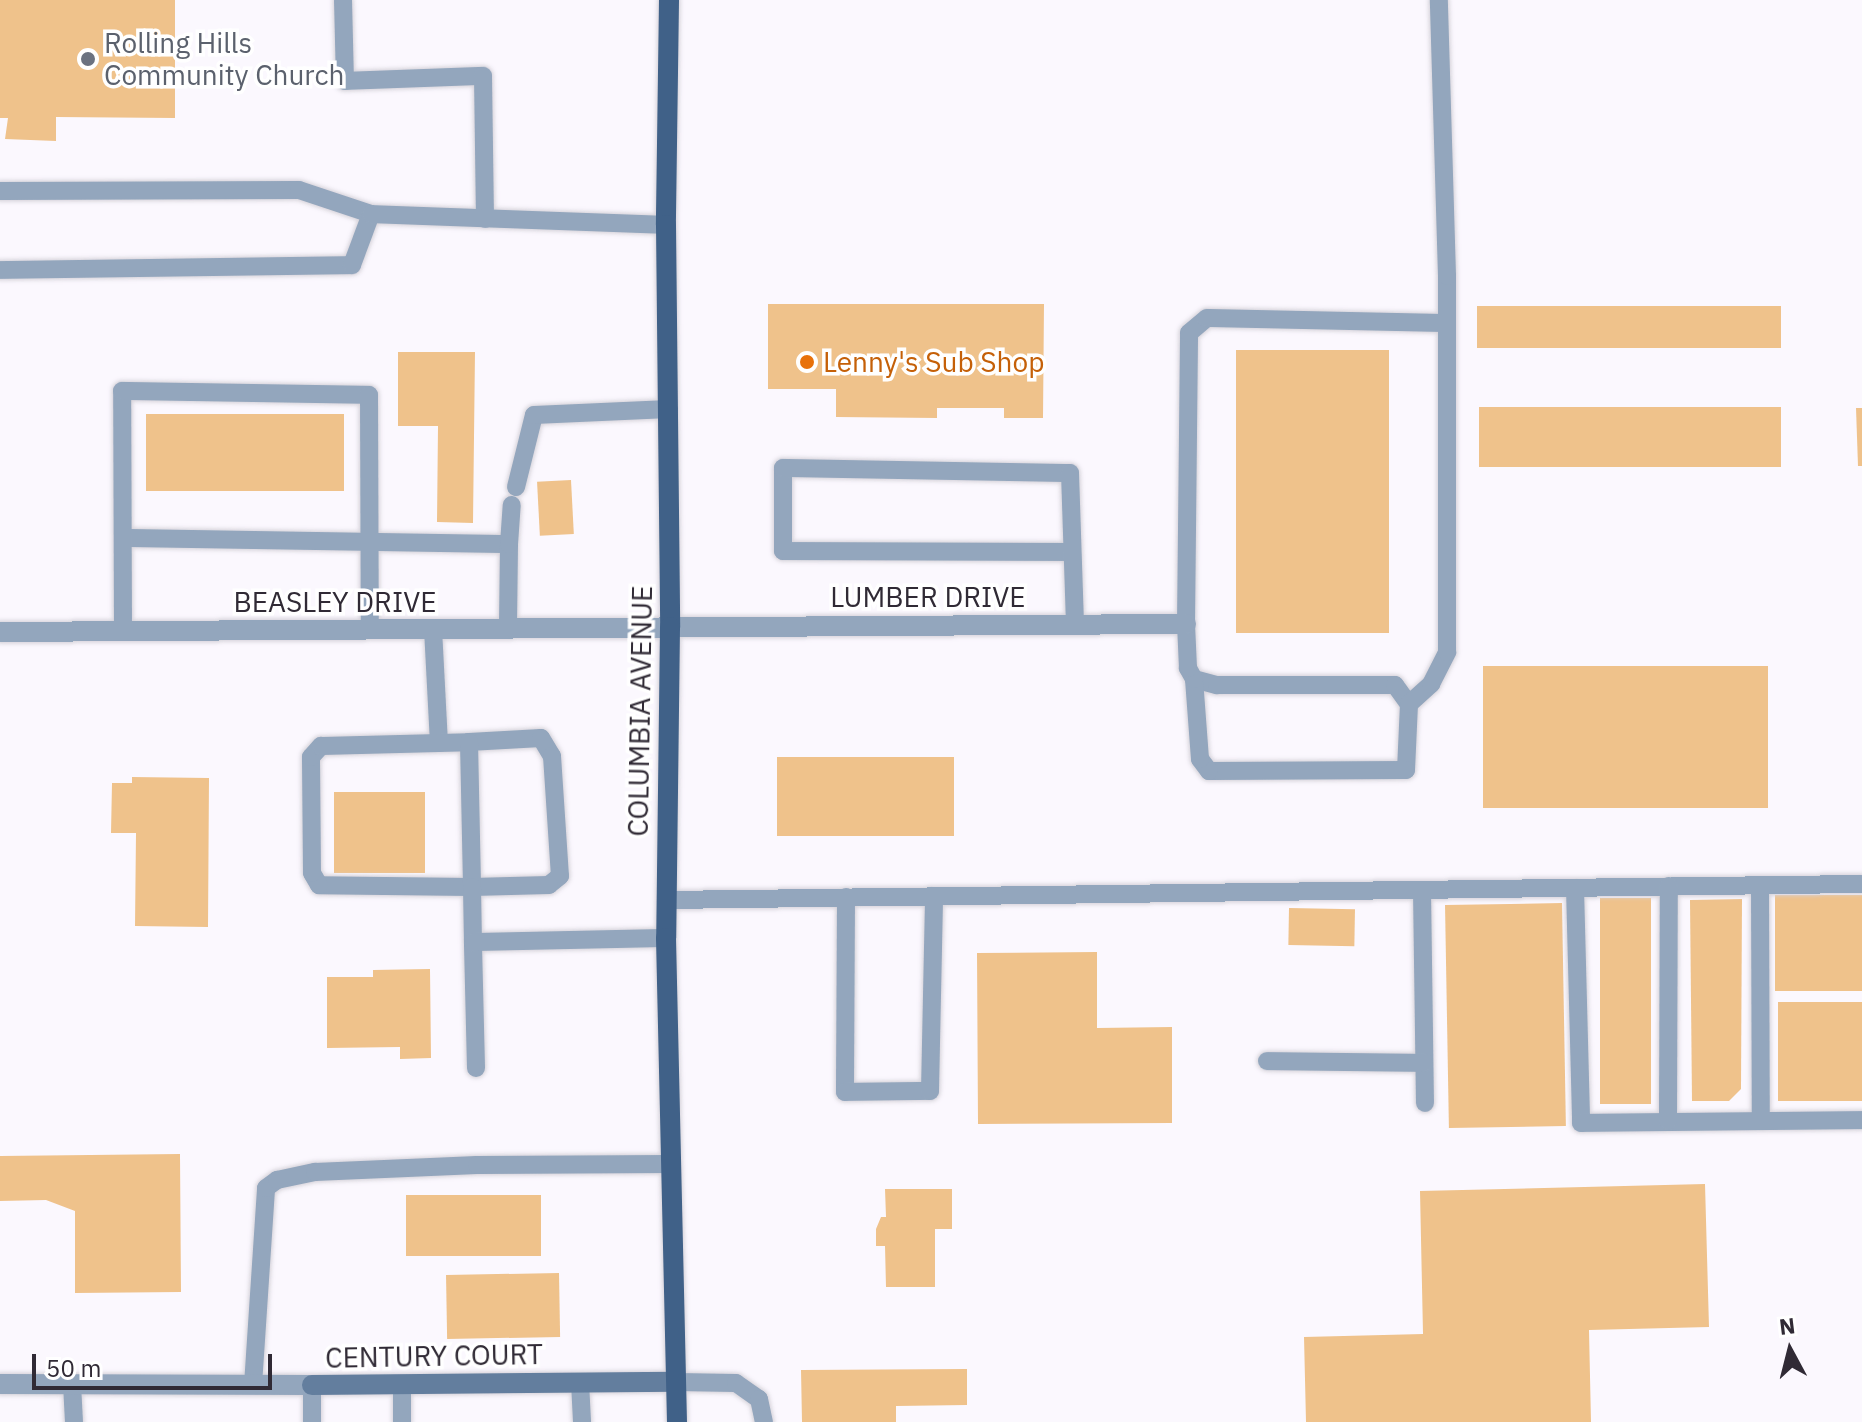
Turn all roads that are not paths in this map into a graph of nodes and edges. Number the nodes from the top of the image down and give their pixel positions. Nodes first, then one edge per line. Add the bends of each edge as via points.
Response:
1 (343, 0) edge
2 (669, 0) edge
3 (1439, 0) edge
4 (0, 191) edge
5 (371, 214) junction
6 (485, 219) junction
7 (666, 225) junction
8 (0, 270) edge
9 (1446, 323) junction
10 (669, 409) junction
11 (123, 538) junction
12 (370, 544) junction
13 (509, 544) junction
14 (1072, 552) junction
15 (1075, 624) junction
16 (1186, 624) junction
17 (670, 627) junction
18 (508, 628) junction
19 (433, 629) junction
20 (370, 630) junction
21 (123, 631) junction
22 (0, 632) edge
23 (1194, 679) junction
24 (1409, 704) junction
25 (469, 742) junction
26 (439, 743) junction
27 (1862, 884) edge
28 (1760, 885) junction
29 (1669, 886) junction
30 (472, 887) junction
31 (1575, 888) junction
32 (1422, 890) junction
33 (934, 896) junction
34 (846, 897) junction
35 (667, 900) junction
36 (666, 938) junction
37 (473, 942) junction
38 (1267, 1061) dead end
39 (1424, 1063) junction
40 (476, 1068) dead end
41 (1425, 1103) dead end
42 (1862, 1120) edge
43 (1668, 1121) junction
44 (1761, 1121) junction
45 (672, 1164) junction
46 (580, 1382) junction
47 (676, 1382) junction
48 (0, 1384) edge
49 (72, 1384) junction
50 (402, 1384) junction
51 (253, 1385) junction
52 (312, 1385) junction
53 (74, 1422) edge
54 (312, 1422) edge
55 (402, 1422) edge
56 (582, 1422) edge
57 (677, 1422) edge
58 (764, 1422) edge

1 - 6 lane via 345,81 483,76
2 - 7 main road, COLUMBIA AVENUE
3 - 9 lane
4 - 5 lane via 299,190
5 - 6 lane
5 - 8 lane via 352,265
6 - 7 lane
7 - 10 main road, COLUMBIA AVENUE
9 - 16 lane via 1207,318 1189,333
9 - 24 lane via 1447,652 1431,684
10 - 13 lane via 534,415 514,496
10 - 17 main road, COLUMBIA AVENUE
11 - 12 lane
11 - 12 lane via 122,391 369,395
11 - 21 lane
12 - 13 lane
12 - 20 lane
13 - 18 lane
14 - 14 lane via 1070,473 783,468 783,551
14 - 15 lane
15 - 16 street, LUMBER DRIVE
15 - 17 street, LUMBER DRIVE
16 - 23 lane via 1188,668
17 - 18 street, BEASLEY DRIVE
17 - 35 main road, COLUMBIA AVENUE
18 - 19 street, BEASLEY DRIVE
19 - 20 street, BEASLEY DRIVE
19 - 26 lane
20 - 21 street, BEASLEY DRIVE
21 - 22 street, BEASLEY DRIVE
23 - 24 lane via 1217,685 1395,685
23 - 24 lane via 1200,759 1209,771 1406,770
25 - 26 lane
25 - 30 lane
25 - 30 lane via 541,738 552,756 560,876 549,885
26 - 30 lane via 321,746 311,757 312,873 319,885
27 - 28 lane
28 - 29 lane
28 - 44 lane
29 - 31 lane
29 - 43 lane
30 - 37 lane
31 - 32 lane
31 - 43 lane via 1581,1123
32 - 33 lane
32 - 39 lane
33 - 34 lane
33 - 34 lane via 930,1091 845,1092
34 - 35 lane
35 - 36 main road, COLUMBIA AVENUE
36 - 37 lane
36 - 45 main road, COLUMBIA AVENUE
37 - 40 lane
38 - 39 lane
39 - 41 lane
42 - 44 lane
43 - 44 lane
45 - 47 main road, COLUMBIA AVENUE
45 - 51 lane via 477,1165 315,1172 277,1180 266,1188
46 - 47 main road, CENTURY COURT
46 - 50 main road, CENTURY COURT
46 - 56 lane
47 - 57 main road, COLUMBIA AVENUE
47 - 58 lane via 736,1383 759,1399
48 - 49 street, CENTURY COURT
49 - 51 street, CENTURY COURT
49 - 53 lane
50 - 52 main road, CENTURY COURT
50 - 55 lane
51 - 52 street, CENTURY COURT
52 - 54 lane

